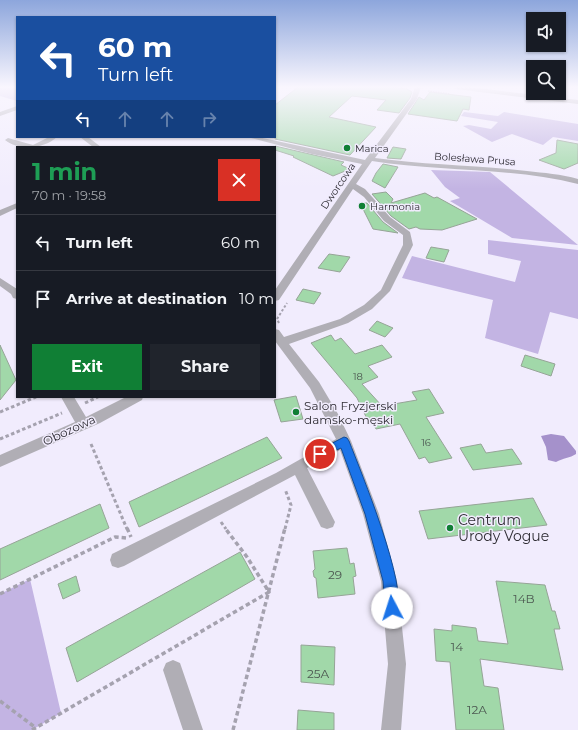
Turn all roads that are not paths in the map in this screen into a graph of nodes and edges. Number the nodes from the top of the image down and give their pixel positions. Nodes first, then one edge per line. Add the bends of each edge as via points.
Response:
1 (398, 121) edge
2 (52, 138) edge
3 (84, 138) edge
4 (254, 138) edge
5 (8, 140) dead end
6 (29, 146) edge
7 (35, 146) edge
8 (96, 146) edge
9 (369, 161) junction
10 (578, 182) edge
11 (351, 185) junction
12 (16, 205) edge
13 (0, 213) edge
14 (0, 281) edge
15 (16, 294) edge
16 (276, 297) edge
17 (278, 338) edge
18 (135, 398) edge
19 (70, 403) edge
20 (83, 424) junction
21 (344, 441) junction
22 (0, 461) edge
23 (298, 466) junction
24 (327, 522) dead end
25 (118, 560) dead end
26 (173, 670) dead end
27 (193, 730) edge
28 (391, 730) edge

1 - 9 street, Dworcowa
2 - 7 street
3 - 8 street
4 - 9 street, Bolesława Prusa via 312,152
5 - 6 street
9 - 10 street, Bolesława Prusa via 499,169
9 - 11 street, Dworcowa
11 - 16 street, Dworcowa
11 - 17 street via 366,192 375,207 407,234 408,245 385,291 368,307 344,321
12 - 13 street
14 - 15 street
17 - 21 street via 315,385
18 - 20 street, Obozowa
19 - 20 street
20 - 22 street, Obozowa
21 - 23 street
21 - 28 street via 371,514 389,581 397,664
23 - 24 street
23 - 25 street
26 - 27 street

